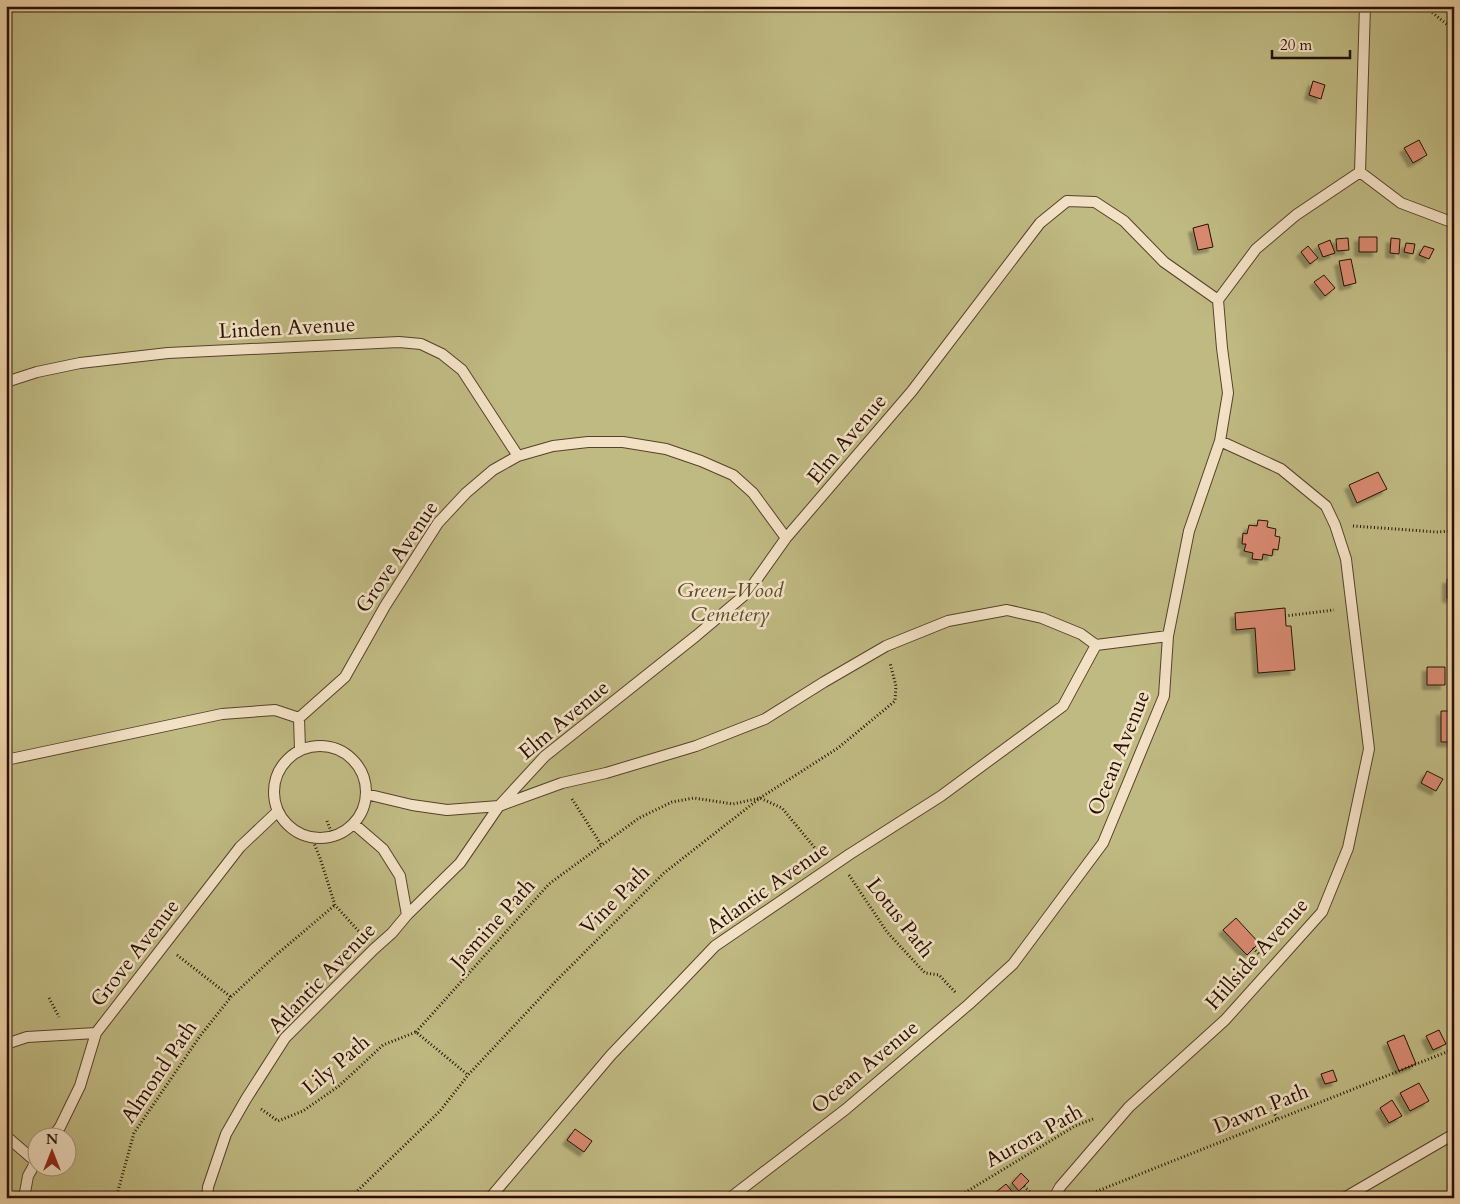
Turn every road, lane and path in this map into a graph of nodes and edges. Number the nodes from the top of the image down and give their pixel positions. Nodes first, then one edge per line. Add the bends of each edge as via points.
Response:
1 (1365, 6) edge
2 (1424, 6) edge
3 (1454, 30) edge
4 (1360, 172) junction
5 (1454, 223) edge
6 (1218, 300) junction
7 (6, 382) edge
8 (1220, 442) junction
9 (518, 456) junction
10 (1335, 525) junction
11 (1454, 531) edge
12 (786, 538) junction
13 (1352, 608) junction
14 (1285, 616) dead end
15 (1168, 636) junction
16 (1096, 645) junction
17 (886, 646) junction
18 (299, 718) junction
19 (300, 750) junction
20 (6, 760) edge
21 (562, 783) junction
22 (366, 794) junction
23 (760, 798) junction
24 (499, 806) junction
25 (277, 812) junction
26 (327, 821) dead end
27 (354, 824) junction
28 (333, 836) junction
29 (312, 838) junction
30 (602, 846) junction
31 (831, 867) junction
32 (335, 905) junction
33 (407, 914) junction
34 (165, 945) junction
35 (374, 949) junction
36 (231, 997) junction
37 (968, 1006) junction
38 (416, 1032) junction
39 (96, 1033) junction
40 (6, 1044) edge
41 (1454, 1049) edge
42 (468, 1074) junction
43 (246, 1098) junction
44 (1272, 1108) dead end
45 (1093, 1119) dead end
46 (1277, 1119) junction
47 (60, 1126) edge
48 (1454, 1134) edge
49 (6, 1136) edge
50 (28, 1153) edge
51 (28, 1176) edge
52 (1024, 1186) dead end
53 (1034, 1197) edge
54 (24, 1198) edge
55 (116, 1198) edge
56 (206, 1198) edge
57 (350, 1198) edge
58 (490, 1198) edge
59 (730, 1198) edge
60 (956, 1198) edge
61 (1054, 1198) edge
62 (1080, 1198) edge
63 (1344, 1198) edge

1 - 4 lane
2 - 3 path
4 - 5 lane via 1400,204
4 - 6 lane via 1256,248
6 - 8 lane, Ocean Avenue via 1228,393
6 - 12 lane, Elm Avenue via 1164,262 1124,221 1096,202 1067,201 1040,223 912,391
7 - 9 lane, Linden Avenue via 80,363 168,353 399,342 421,344 442,354 462,370
8 - 10 lane, Hillside Avenue via 1281,469 1326,506
8 - 15 lane, Ocean Avenue via 1189,531
9 - 12 lane, Grove Avenue via 553,446 588,442 624,442 666,449 733,475 753,493
9 - 18 lane, Grove Avenue via 492,470 438,523 345,677
10 - 11 path
10 - 13 lane, Hillside Avenue via 1346,559
12 - 24 lane, Elm Avenue via 747,593 545,756
13 - 14 path
13 - 61 lane, Hillside Avenue via 1368,749 1348,848 1322,912 1225,1020 1130,1107
15 - 16 lane
15 - 37 lane, Ocean Avenue via 1164,696 1103,843 1013,964
16 - 17 lane via 1081,634 1042,618 1007,610 948,621
16 - 31 lane, Atlantic Avenue via 1063,706 941,796
17 - 21 lane via 765,719 696,746 606,774
17 - 23 path, Vine Path via 896,686 895,701 838,748
18 - 19 lane
18 - 20 lane via 275,710 222,714
19 - 22 lane via 315,746 331,747 346,753 364,778
19 - 25 lane via 288,758 274,783 273,798
21 - 24 lane
21 - 30 path
22 - 24 lane via 447,810
22 - 27 lane via 365,805
23 - 30 path, Jasmine Path via 733,804 694,798 672,802 640,818
23 - 31 path via 782,808
23 - 42 path, Vine Path via 664,872
24 - 33 lane, Atlantic Avenue via 460,863
25 - 29 lane via 298,834
25 - 34 lane, Grove Avenue via 240,847
26 - 28 path
27 - 28 lane
27 - 33 lane via 383,849 400,876
28 - 29 lane
29 - 32 path
30 - 38 path, Jasmine Path via 549,884
31 - 37 path, Lotus Path via 845,870 887,932 925,973 939,976
31 - 58 lane, Atlantic Avenue via 715,946 611,1055
32 - 35 path
32 - 36 path, Almond Path
33 - 35 lane, Atlantic Avenue
34 - 36 path
34 - 39 lane, Grove Avenue
35 - 43 lane, Atlantic Avenue via 285,1038
36 - 55 path, Almond Path via 200,1036 134,1133
37 - 59 lane, Ocean Avenue via 846,1109
38 - 42 path
38 - 43 path, Lily Path via 383,1045 339,1086 303,1111 278,1121
39 - 40 lane via 27,1037
39 - 47 lane, Grove Avenue via 80,1086
41 - 46 path, Dawn Path
42 - 57 path, Vine Path via 440,1110
43 - 56 lane, Atlantic Avenue via 226,1134
44 - 46 path
45 - 60 path, Aurora Path via 1075,1126
46 - 62 path, Dawn Path
48 - 63 lane
49 - 50 lane
51 - 54 lane
52 - 53 path

